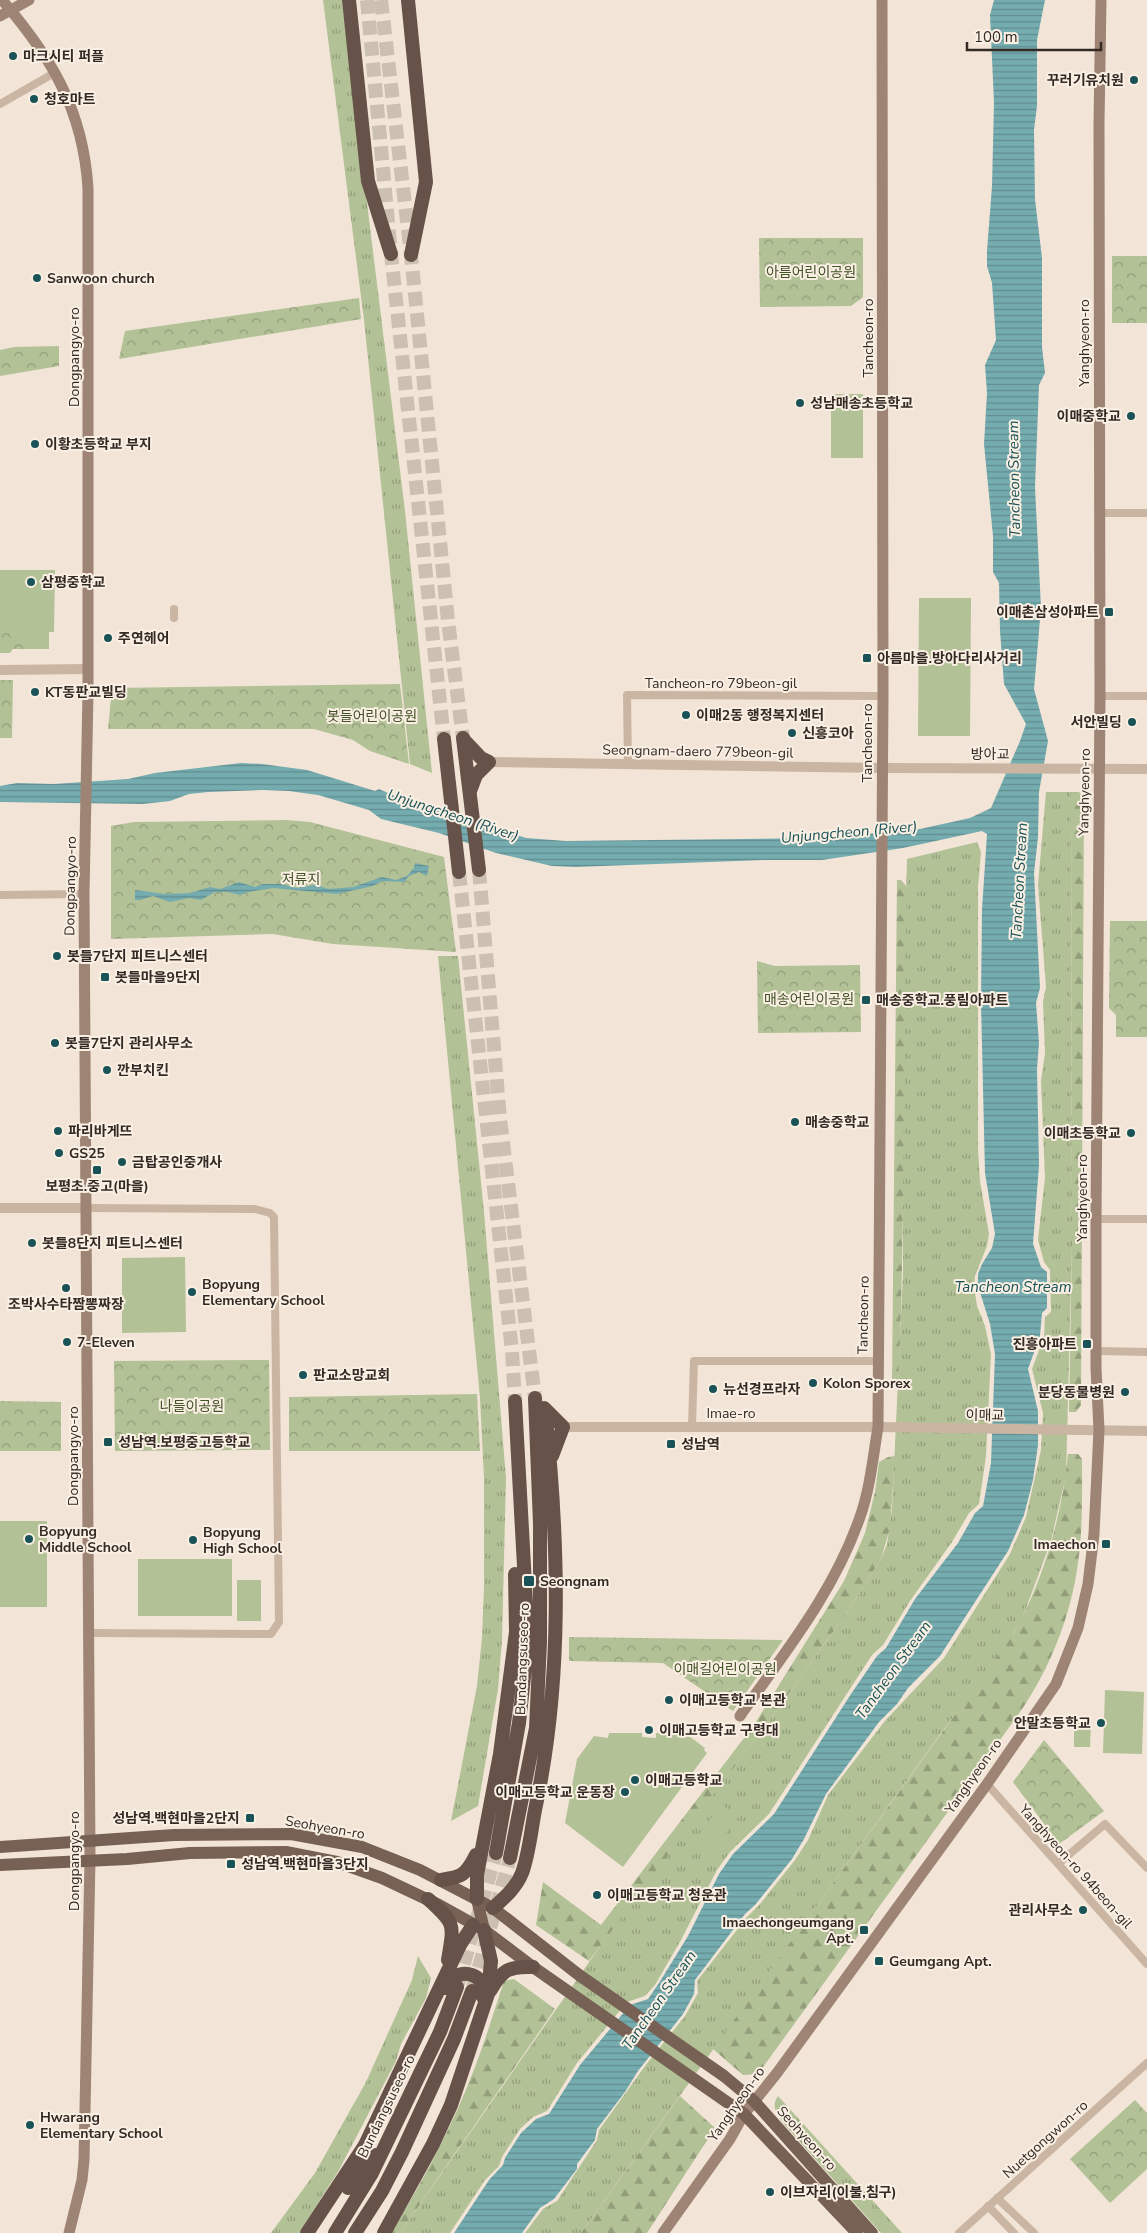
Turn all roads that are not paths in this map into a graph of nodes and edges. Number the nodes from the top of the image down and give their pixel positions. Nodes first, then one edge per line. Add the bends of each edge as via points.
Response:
1 (2, 0) edge
2 (29, 0) edge
3 (349, 0) edge
4 (408, 0) edge
5 (882, 0) edge
6 (1101, 0) edge
7 (5, 13) edge
8 (56, 72) junction
9 (0, 104) edge
10 (391, 254) dead end
11 (411, 255) dead end
12 (1100, 513) junction
13 (1147, 513) edge
14 (174, 609) dead end
15 (174, 618) dead end
16 (88, 669) junction
17 (0, 670) edge
18 (882, 696) junction
19 (1100, 696) junction
20 (1147, 696) edge
21 (444, 739) tunnel mouth
22 (489, 762) junction
23 (628, 763) junction
24 (882, 768) junction
25 (906, 768) joint
26 (1099, 768) junction
27 (1147, 769) edge
28 (471, 771) junction
29 (478, 866) tunnel mouth
30 (459, 872) tunnel mouth
31 (84, 894) junction
32 (0, 895) edge
33 (0, 1208) edge
34 (86, 1208) junction
35 (1096, 1219) junction
36 (1147, 1219) edge
37 (1096, 1351) junction
38 (1147, 1352) edge
39 (878, 1361) junction
40 (515, 1401) tunnel mouth
41 (545, 1410) junction
42 (692, 1426) junction
43 (563, 1427) junction
44 (878, 1427) junction
45 (898, 1427) joint
46 (1099, 1430) junction
47 (1147, 1431) edge
48 (517, 1453) junction
49 (551, 1464) junction
50 (89, 1632) junction
51 (740, 1716) dead end
52 (987, 1784) junction
53 (90, 1840) junction
54 (482, 1844) junction
55 (0, 1847) edge
56 (496, 1853) tunnel mouth
57 (510, 1858) tunnel mouth
58 (90, 1859) junction
59 (1058, 1864) junction
60 (0, 1865) edge
61 (1147, 1868) edge
62 (440, 1880) junction
63 (428, 1899) junction
64 (477, 1899) junction
65 (493, 1908) junction
66 (479, 1924) junction
67 (1147, 1964) edge
68 (533, 1967) junction
69 (446, 1978) junction
70 (457, 1987) tunnel mouth
71 (472, 1991) tunnel mouth
72 (488, 1994) junction
73 (471, 2045) junction
74 (1147, 2063) edge
75 (395, 2082) junction
76 (426, 2101) junction
77 (754, 2101) junction
78 (744, 2114) junction
79 (386, 2143) junction
80 (996, 2198) junction
81 (988, 2206) junction
82 (69, 2233) edge
83 (307, 2233) edge
84 (318, 2233) edge
85 (335, 2233) edge
86 (355, 2233) edge
87 (366, 2233) edge
88 (384, 2233) edge
89 (663, 2233) edge
90 (858, 2233) edge
91 (872, 2233) edge
92 (959, 2233) edge
93 (1014, 2233) edge
94 (1034, 2233) edge

1 - 7 main road, Dongpangyo-ro
2 - 7 main road
3 - 10 highway via 368,182
4 - 11 highway via 426,182
5 - 18 main road, Tancheon-ro
6 - 12 main road, Yanghyeon-ro
7 - 8 main road, Dongpangyo-ro via 27,29
8 - 9 street
8 - 16 main road, Dongpangyo-ro via 81,136 88,188
12 - 13 street
12 - 19 main road, Yanghyeon-ro
14 - 15 street
16 - 17 street
16 - 31 main road, Dongpangyo-ro
18 - 23 street, Tancheon-ro 79beon-gil via 627,695
18 - 24 main road, Tancheon-ro
19 - 20 street
19 - 26 main road, Yanghyeon-ro
21 - 30 highway
22 - 23 street, Seongnam-daero 779beon-gil
22 - 28 highway
22 - 28 highway via 476,754 463,738
23 - 24 street, Seongnam-daero 779beon-gil
24 - 25 street, Seongnam-daero 779beon-gil
24 - 39 main road, Tancheon-ro
25 - 26 street, 방아교
26 - 27 street
26 - 35 main road, Yanghyeon-ro
28 - 29 highway via 469,796
31 - 32 street
31 - 34 main road, Dongpangyo-ro
33 - 34 street
34 - 50 main road, Dongpangyo-ro
34 - 50 street via 255,1209 274,1217 279,1622 271,1634
35 - 36 street
35 - 37 main road, Yanghyeon-ro
37 - 38 street
37 - 46 main road, Yanghyeon-ro
39 - 42 street via 694,1361
39 - 44 main road, Tancheon-ro
40 - 48 highway, Bundangsuseo-ro
41 - 43 highway
41 - 49 highway
41 - 57 highway, Bundangsuseo-ro via 535,1394 540,1554 536,1728
42 - 43 street, Imae-ro
42 - 44 street, Imae-ro
43 - 49 highway via 552,1451
44 - 45 street, Imae-ro
44 - 51 main road, Tancheon-ro via 866,1497 843,1561 820,1603
45 - 46 street, 이매교
46 - 47 street
46 - 52 main road, Yanghyeon-ro via 1092,1559 1078,1628 1056,1684
48 - 54 highway via 516,1632 500,1754
48 - 56 highway, Bundangsuseo-ro via 528,1640 519,1723
49 - 65 highway via 556,1575 545,1764 522,1874 508,1895
50 - 53 main road, Dongpangyo-ro
52 - 59 street, Yanghyeon-ro 94beon-gil
52 - 77 main road, Yanghyeon-ro
53 - 55 main road, Seohyeon-ro
53 - 58 main road, Dongpangyo-ro
53 - 62 main road, Seohyeon-ro via 291,1834 362,1847
54 - 62 highway via 469,1870 458,1878
54 - 64 highway
58 - 60 main road
58 - 63 main road via 286,1852 350,1866
58 - 82 main road, Dongpangyo-ro via 84,2160
59 - 61 street via 1105,1824
59 - 67 street, Yanghyeon-ro 94beon-gil
62 - 64 main road, Seohyeon-ro
63 - 66 main road
63 - 69 highway via 445,1914 453,1930
64 - 65 main road, Seohyeon-ro
64 - 66 main road
65 - 66 main road
65 - 77 main road, Seohyeon-ro via 580,1975 715,2069
66 - 68 main road
66 - 69 highway via 460,1945
66 - 72 highway via 490,1961
68 - 72 highway via 517,1966 507,1970 498,1977
68 - 78 main road, Seohyeon-ro
69 - 75 highway
70 - 79 highway, Bundangsuseo-ro via 440,2032
71 - 76 highway
72 - 73 highway
73 - 75 highway via 485,1988 477,1977 463,1973 451,1978 432,2021 406,2069
73 - 88 highway via 451,2105 433,2144
74 - 80 street, Nuetgongwon-ro
75 - 83 highway via 365,2145
76 - 86 highway via 389,2178
76 - 87 highway via 404,2171
77 - 78 main road, Yanghyeon-ro
77 - 91 main road, Seohyeon-ro
78 - 89 main road, Yanghyeon-ro
78 - 90 main road, Seohyeon-ro
79 - 84 highway via 355,2178
79 - 85 highway, Bundangsuseo-ro
80 - 81 street, Nuetgongwon-ro
80 - 94 street
81 - 92 street, Nuetgongwon-ro
81 - 93 street

